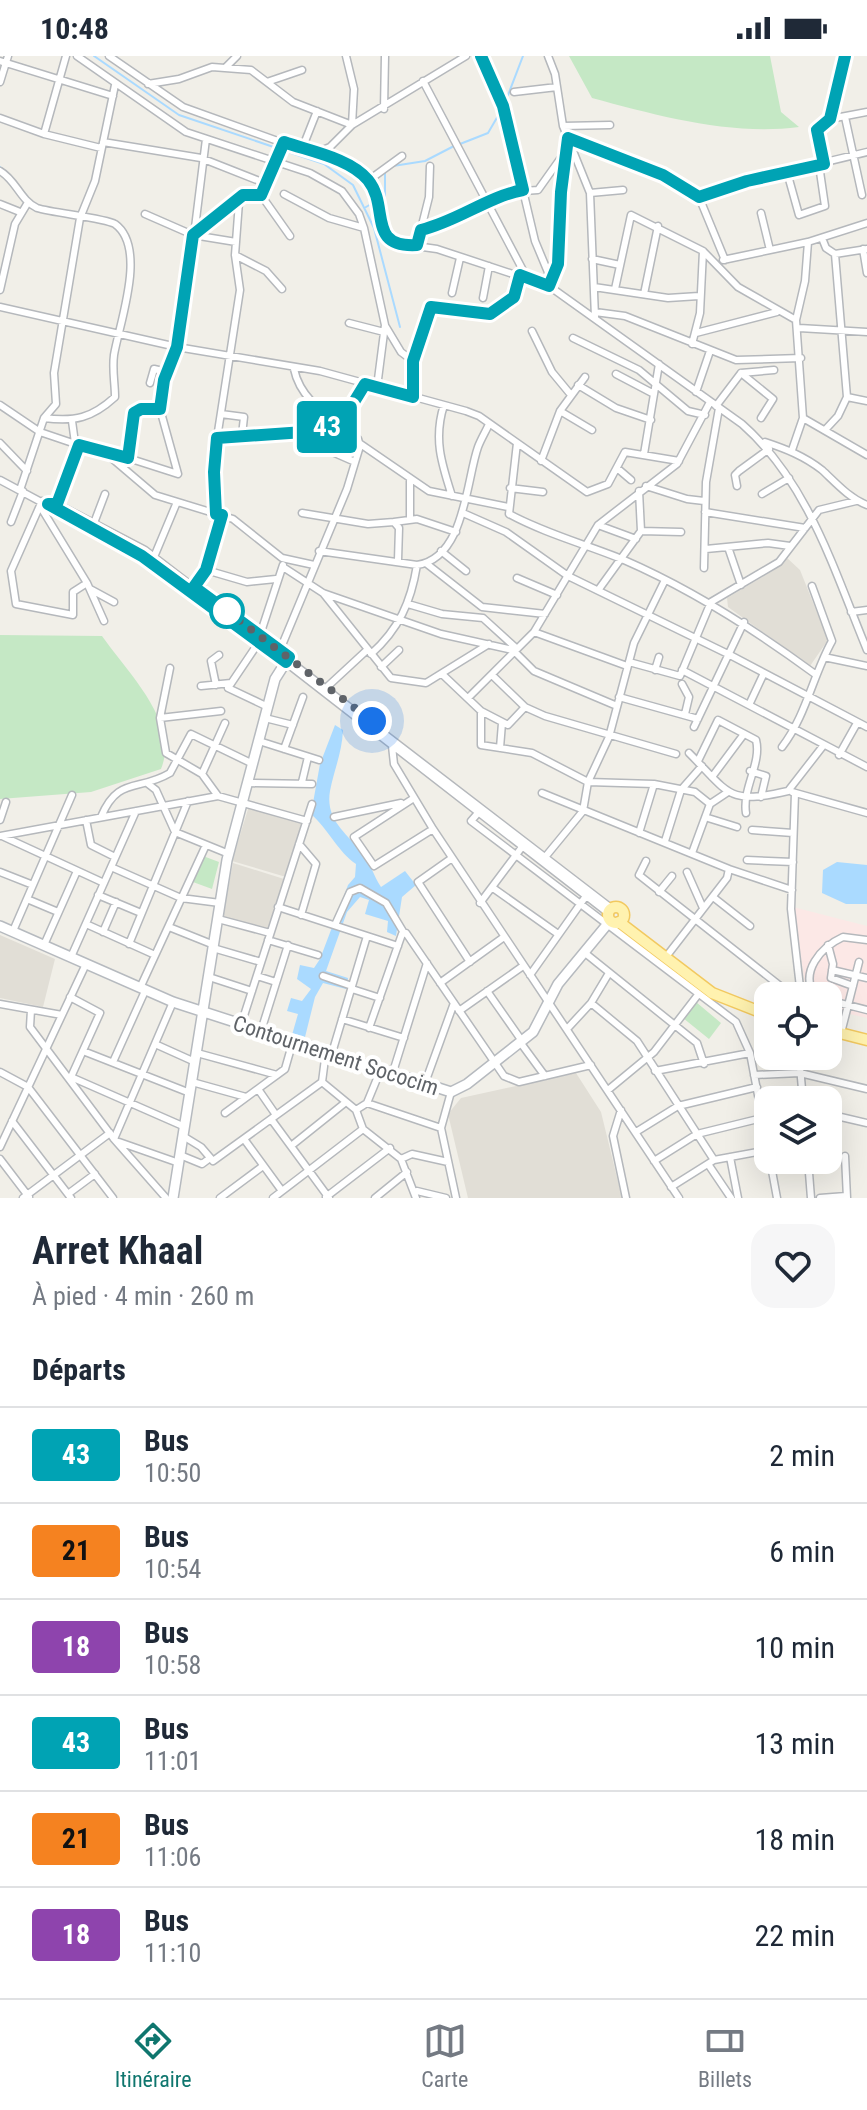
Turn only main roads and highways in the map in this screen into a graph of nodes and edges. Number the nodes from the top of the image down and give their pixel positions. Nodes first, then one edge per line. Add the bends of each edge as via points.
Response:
1 (754, 1003) edge
2 (754, 1010) edge
3 (842, 1030) joint
4 (867, 1033) edge
5 (867, 1040) edge

1 - 2 main road via 714,987 613,918 712,993
3 - 4 main road
3 - 5 main road

